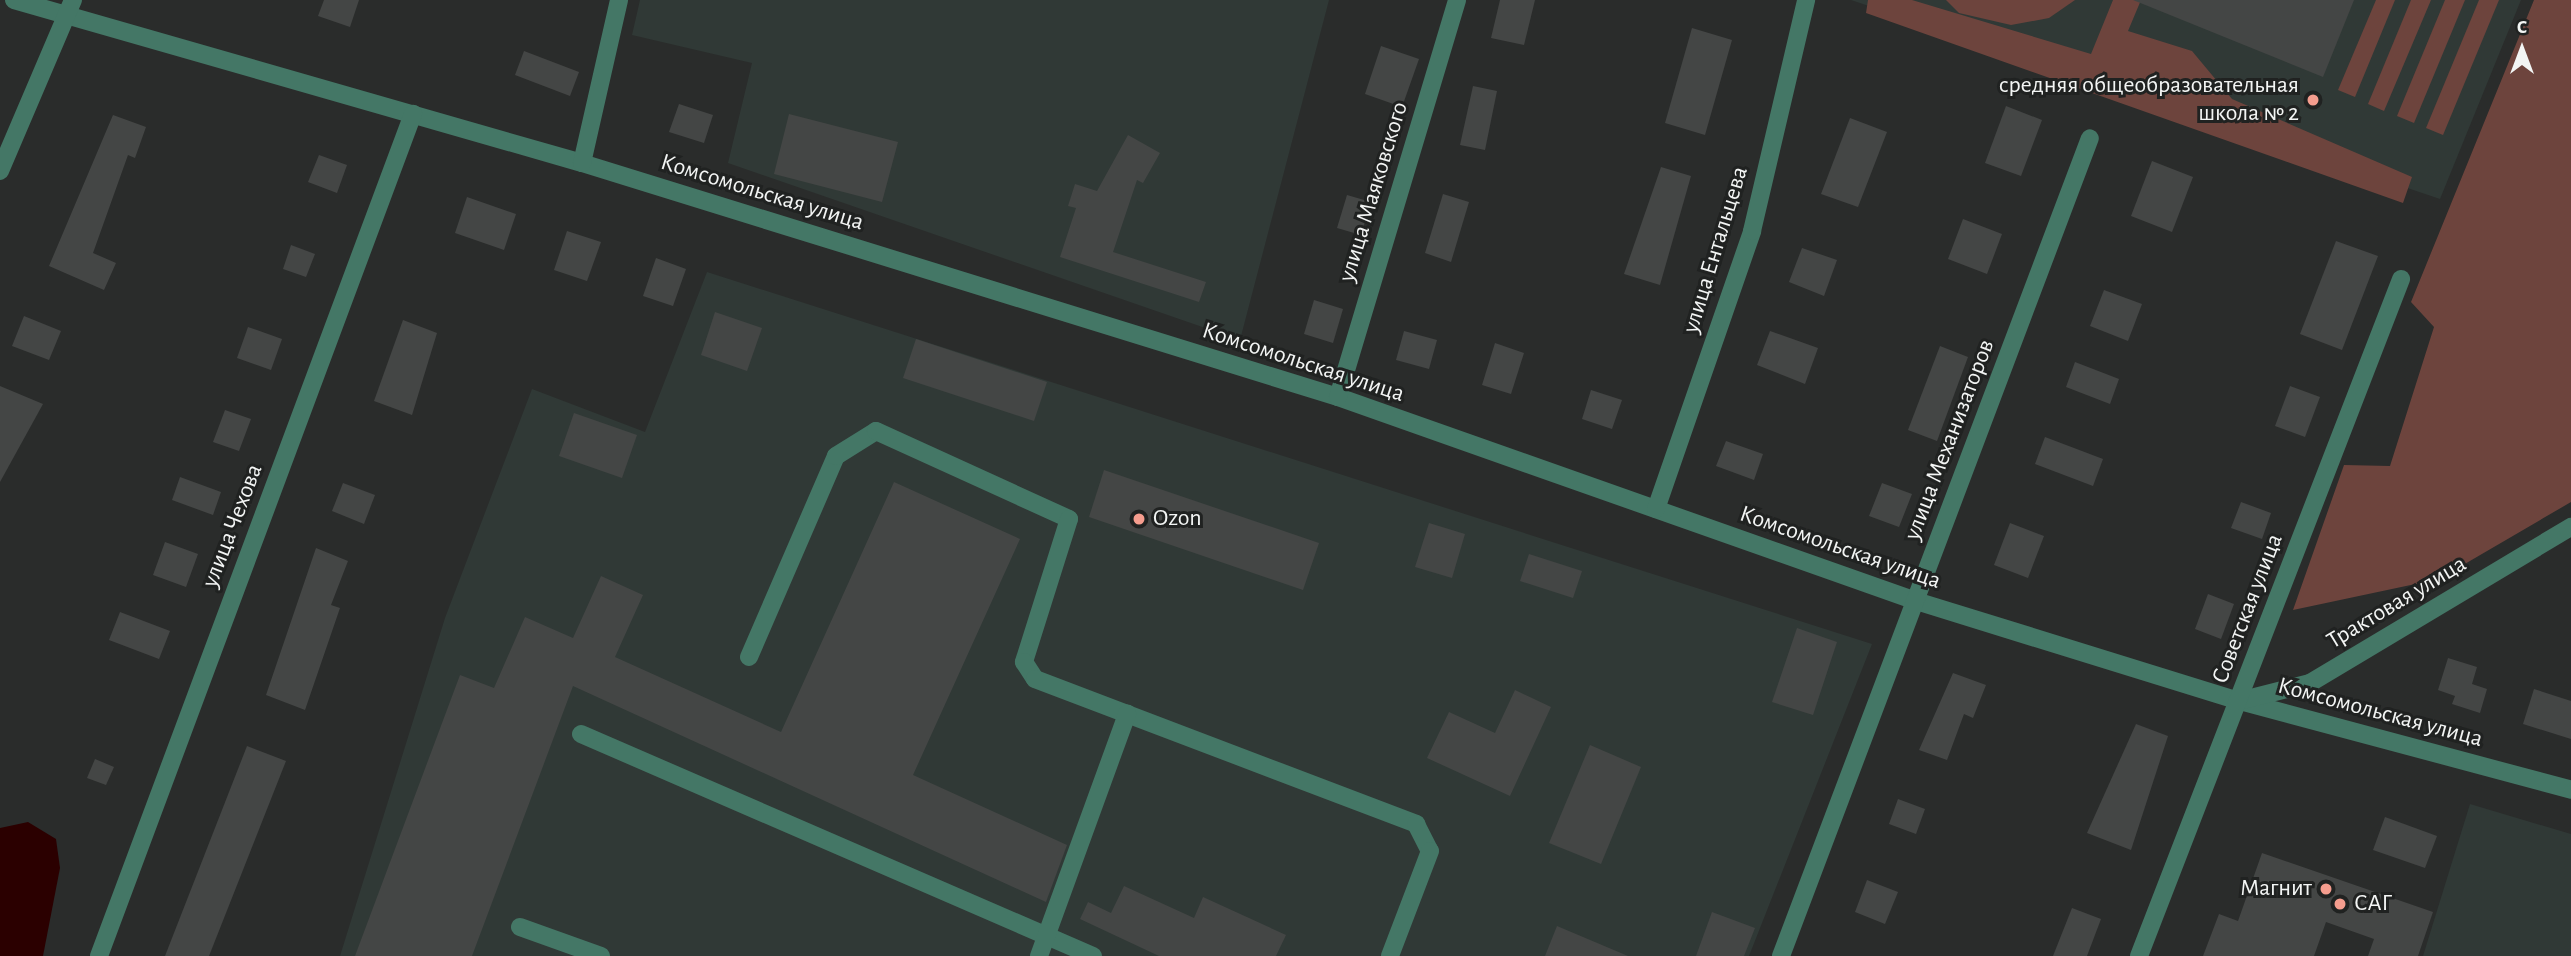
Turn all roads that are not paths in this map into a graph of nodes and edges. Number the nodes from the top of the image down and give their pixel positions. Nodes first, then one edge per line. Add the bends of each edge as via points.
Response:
1 (14, 0) edge
2 (619, 0) edge
3 (1457, 0) edge
4 (1806, 0) edge
5 (69, 8) edge
6 (413, 114) junction
7 (2090, 138) dead end
8 (582, 163) junction
9 (0, 171) edge
10 (2401, 279) dead end
11 (1338, 397) junction
12 (1656, 509) junction
13 (2571, 527) edge
14 (1916, 601) junction
15 (749, 657) dead end
16 (2240, 701) junction
17 (1127, 714) junction
18 (582, 734) dead end
19 (2571, 790) edge
20 (520, 927) dead end
21 (1046, 936) junction
22 (99, 956) edge
23 (601, 956) edge
24 (1039, 956) edge
25 (1093, 956) edge
26 (1390, 956) edge
27 (1781, 956) edge
28 (2139, 956) edge

1 - 5 street, Комсомольская улица
2 - 8 street
3 - 11 street, улица Маяковского
4 - 12 street, улица Ентальцева via 1752,231
5 - 6 street, Комсомольская улица
5 - 9 street
6 - 8 street, Комсомольская улица
6 - 22 street, улица Чехова
7 - 14 street, улица Механизаторов
8 - 11 street, Комсомольская улица
10 - 16 street, Советская улица
11 - 12 street, Комсомольская улица
12 - 14 street, Комсомольская улица
13 - 16 street, Трактовая улица via 2311,683
14 - 16 street, Комсомольская улица
14 - 27 street, улица Механизаторов
15 - 17 street via 836,456 876,431 1069,519 1024,662 1035,679
16 - 19 street, Комсомольская улица
16 - 28 street, Советская улица
17 - 21 street
17 - 26 street via 1416,824 1430,850
18 - 21 street
20 - 23 street
21 - 24 street
21 - 25 street

